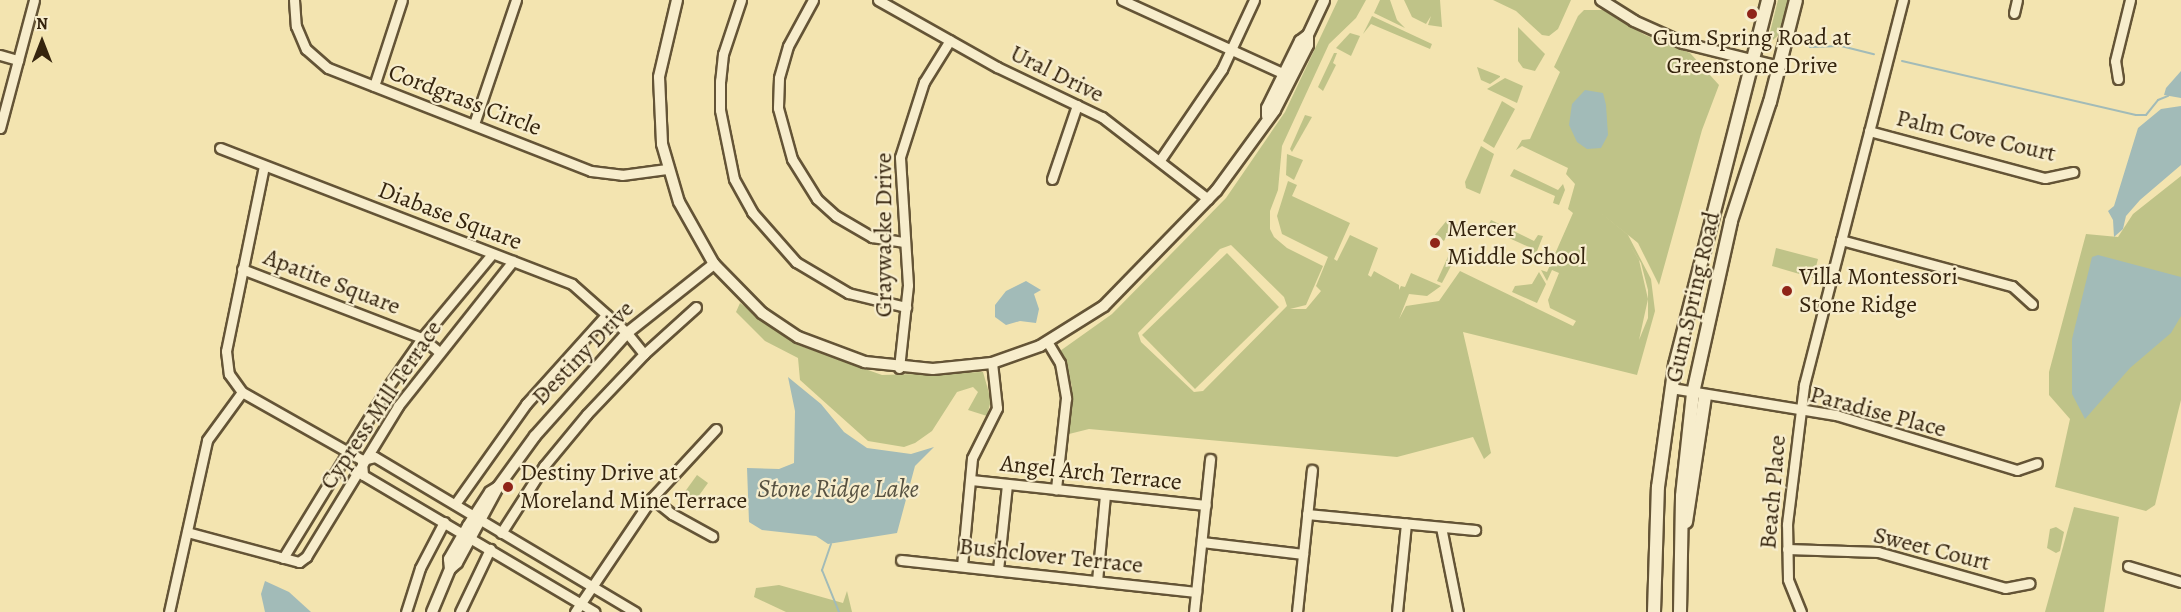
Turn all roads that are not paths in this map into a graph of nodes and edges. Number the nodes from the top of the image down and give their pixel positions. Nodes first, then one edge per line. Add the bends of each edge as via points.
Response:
1 (34, 0) edge
2 (294, 0) edge
3 (402, 0) edge
4 (516, 0) edge
5 (677, 0) edge
6 (741, 0) edge
7 (813, 0) edge
8 (878, 0) edge
9 (1122, 0) edge
10 (1254, 0) edge
11 (1324, 0) edge
12 (1600, 0) edge
13 (1768, 0) edge
14 (1796, 0) edge
15 (1903, 0) edge
16 (2018, 0) edge
17 (2130, 0) edge
18 (2014, 14) dead end
19 (950, 40) junction
20 (1232, 48) junction
21 (0, 55) edge
22 (18, 60) junction
23 (1751, 60) junction
24 (1779, 67) junction
25 (1288, 76) junction
26 (2118, 79) dead end
27 (374, 86) junction
28 (1077, 105) junction
29 (474, 124) junction
30 (0, 128) edge
31 (1869, 131) junction
32 (220, 148) dead end
33 (1160, 160) junction
34 (264, 166) junction
35 (667, 169) junction
36 (2073, 172) dead end
37 (1052, 179) dead end
38 (1208, 199) junction
39 (1841, 240) junction
40 (903, 242) junction
41 (492, 254) junction
42 (513, 261) junction
43 (714, 264) junction
44 (242, 269) junction
45 (2031, 304) dead end
46 (696, 307) dead end
47 (906, 307) junction
48 (606, 315) junction
49 (627, 333) junction
50 (422, 338) junction
51 (1048, 343) junction
52 (438, 351) junction
53 (644, 354) junction
54 (992, 363) junction
55 (899, 368) junction
56 (1671, 388) junction
57 (242, 392) junction
58 (1699, 394) junction
59 (1801, 410) junction
60 (716, 429) dead end
61 (345, 451) junction
62 (1210, 459) dead end
63 (362, 460) junction
64 (2037, 463) dead end
65 (1312, 470) dead end
66 (971, 480) junction
67 (1007, 484) junction
68 (1056, 489) junction
69 (1106, 495) junction
70 (652, 498) junction
71 (455, 504) junction
72 (1206, 505) junction
73 (1307, 514) junction
74 (478, 519) junction
75 (444, 522) junction
76 (1406, 524) junction
77 (1441, 527) junction
78 (1475, 530) dead end
79 (187, 532) junction
80 (501, 533) junction
81 (712, 536) dead end
82 (468, 537) junction
83 (1202, 542) junction
84 (490, 549) junction
85 (1787, 549) junction
86 (1303, 554) junction
87 (282, 558) junction
88 (901, 560) dead end
89 (962, 566) junction
90 (2128, 566) dead end
91 (998, 570) junction
92 (1097, 581) junction
93 (2181, 582) edge
94 (2030, 583) dead end
95 (590, 585) junction
96 (1196, 592) junction
97 (577, 608) edge
98 (169, 612) edge
99 (406, 612) edge
100 (432, 612) edge
101 (460, 612) edge
102 (595, 612) edge
103 (635, 612) edge
104 (1194, 612) edge
105 (1297, 612) edge
106 (1397, 612) edge
107 (1458, 612) edge
108 (1654, 612) edge
109 (1680, 612) edge
110 (1801, 612) edge

1 - 22 street
2 - 27 street, Cordgrass Circle via 296,26 306,49 328,68
3 - 27 street
4 - 29 street
5 - 35 street via 664,45 658,89
6 - 47 street via 723,54 720,81 725,143 739,188 772,239 796,262 848,293
7 - 40 street via 788,46 779,78 778,108 792,159 817,199 836,216 872,237
8 - 19 street, Ural Drive
9 - 20 street
10 - 20 street
11 - 25 street via 1308,36 1300,41
12 - 23 street via 1634,21 1683,43
13 - 23 main road, Gum Spring Road
14 - 24 main road, Gum Spring Road
15 - 31 street, Beach Place
16 - 18 street
17 - 26 street via 2115,61
19 - 28 street, Ural Drive
19 - 40 street, Graywacke Drive via 924,82 900,157
20 - 25 street
20 - 33 street via 1190,120
21 - 22 street
22 - 30 street
23 - 24 street
23 - 56 main road, Gum Spring Road
24 - 58 main road, Gum Spring Road via 1731,222
25 - 38 street via 1267,108 1267,116
27 - 29 street, Cordgrass Circle
28 - 33 street, Ural Drive via 1126,131
28 - 37 street
29 - 35 street, Cordgrass Circle via 591,171 622,175
31 - 36 street, Palm Cove Court via 2038,176 2059,177
31 - 39 street, Beach Place
32 - 34 street, Diabase Square
33 - 38 street, Ural Drive
34 - 41 street, Diabase Square
34 - 44 street
35 - 43 street via 684,215
38 - 51 street via 1104,306
39 - 45 street via 2012,286
39 - 59 street, Beach Place via 1811,351
40 - 47 street, Graywacke Drive
41 - 42 street, Diabase Square
41 - 50 street, Cypress Mill Terrace
42 - 48 street, Diabase Square via 572,284
42 - 52 street, Cypress Mill Terrace
43 - 49 street, Destiny Drive
43 - 55 street via 754,306 798,337 855,359
44 - 50 street, Apatite Square
44 - 57 street via 226,351 229,374
46 - 53 street
47 - 55 street, Graywacke Drive
48 - 49 street, Diabase Square
48 - 71 street via 526,404
49 - 53 street, Diabase Square
49 - 74 street, Destiny Drive via 548,420 498,487 490,492
50 - 52 street, Apatite Square
50 - 61 street, Cypress Mill Terrace
51 - 54 street
51 - 68 street via 1059,363 1066,398
52 - 63 street, Cypress Mill Terrace
53 - 80 street via 544,466
54 - 55 street via 954,369
54 - 66 street via 998,408 976,446
56 - 58 street, Paradise Place
56 - 108 main road, Gum Spring Road via 1657,497
57 - 61 street
57 - 79 street via 207,440
58 - 59 street, Paradise Place
58 - 109 main road, Gum Spring Road via 1686,437
59 - 64 street, Paradise Place via 1836,415 2005,467 2026,469
59 - 85 street, Beach Place via 1789,489
60 - 70 street
61 - 63 street
61 - 87 street, Cypress Mill Terrace
62 - 72 street
63 - 71 street via 375,457
63 - 75 street via 363,475
63 - 87 street, Cypress Mill Terrace via 306,557 299,562
65 - 73 street
66 - 67 street, Angel Arch Terrace
66 - 89 street
67 - 68 street, Angel Arch Terrace
67 - 91 street
68 - 69 street, Angel Arch Terrace
69 - 72 street, Angel Arch Terrace
69 - 92 street
70 - 81 street
70 - 95 street
71 - 74 street
72 - 83 street
73 - 76 street
73 - 86 street
74 - 80 street
74 - 82 street, Destiny Drive
75 - 82 street
75 - 99 street via 423,562
76 - 77 street
76 - 106 street
77 - 78 street
77 - 107 street
79 - 87 street, Cypress Mill Terrace
79 - 98 street
80 - 95 street
82 - 84 street
82 - 100 street, Destiny Drive via 449,559 450,569
83 - 86 street
83 - 96 street
84 - 97 street
84 - 101 street
85 - 94 street, Sweet Court via 1871,551 2005,588
85 - 110 street, Beach Place via 1788,579
86 - 105 street
88 - 89 street, Bushclover Terrace
89 - 91 street, Bushclover Terrace
90 - 93 street
91 - 92 street, Bushclover Terrace
92 - 96 street, Bushclover Terrace
95 - 97 street
95 - 103 street
96 - 104 street
97 - 102 street

